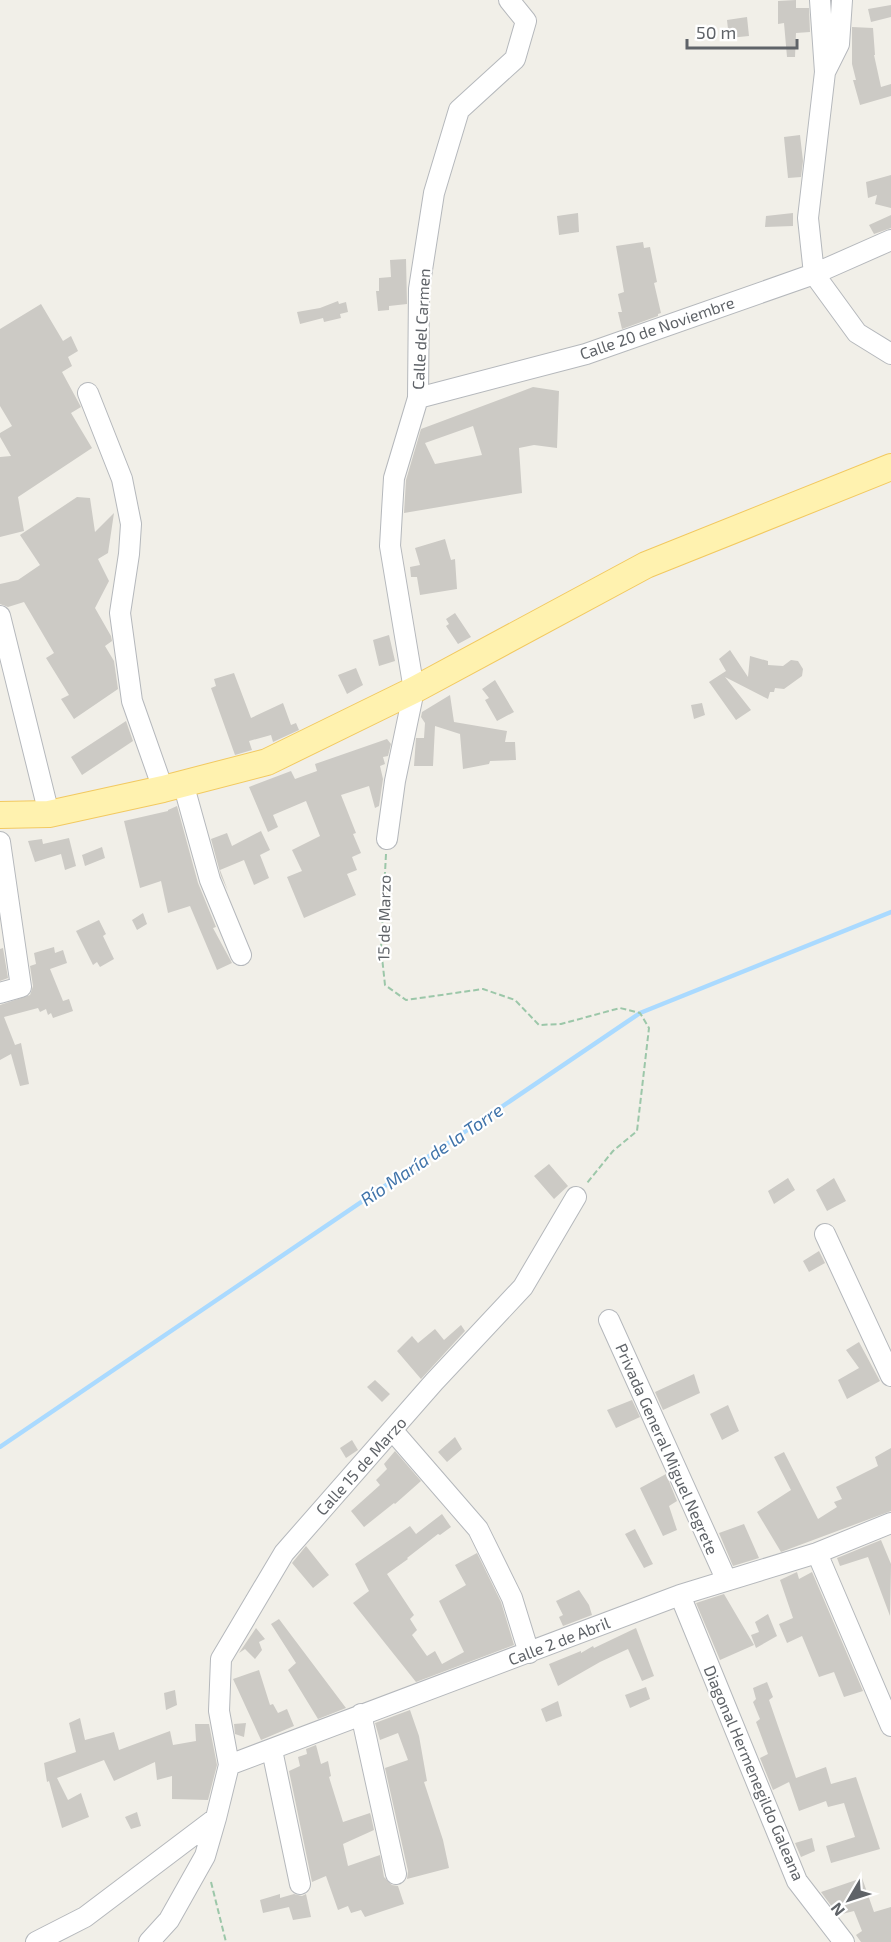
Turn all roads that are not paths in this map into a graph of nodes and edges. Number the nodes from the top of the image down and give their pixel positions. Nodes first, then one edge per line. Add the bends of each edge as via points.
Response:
1 (509, 0) edge
2 (820, 0) edge
3 (842, 0) edge
4 (825, 72) junction
5 (891, 240) edge
6 (814, 274) junction
7 (891, 354) edge
8 (88, 393) dead end
9 (418, 398) junction
10 (891, 467) edge
11 (0, 616) edge
12 (414, 690) junction
13 (173, 786) junction
14 (49, 814) junction
15 (0, 815) edge
16 (387, 839) road end
17 (0, 843) edge
18 (241, 955) dead end
19 (0, 993) edge
20 (576, 1197) road end
21 (825, 1234) dead end
22 (609, 1320) dead end
23 (891, 1376) edge
24 (393, 1431) junction
25 (891, 1523) edge
26 (817, 1553) junction
27 (726, 1579) junction
28 (680, 1595) junction
29 (530, 1653) junction
30 (361, 1714) junction
31 (891, 1726) edge
32 (272, 1750) junction
33 (229, 1765) junction
34 (216, 1818) junction
35 (396, 1874) dead end
36 (300, 1884) dead end
37 (36, 1942) edge
38 (149, 1942) edge
39 (844, 1942) edge

1 - 9 street, Calle del Carmen via 526,21 515,59 459,110 434,194 419,289
2 - 4 street
3 - 4 street via 839,44
4 - 6 street via 808,218
5 - 6 street, Calle 20 de Noviembre
6 - 7 street via 857,333
6 - 9 street, Calle 20 de Noviembre via 586,354
8 - 13 street via 122,479 131,524 120,613 132,701
9 - 12 street, Calle del Carmen via 394,478 390,546
10 - 12 main road via 646,565
11 - 14 street
12 - 13 main road via 267,762
12 - 16 street
13 - 14 main road
13 - 18 street
14 - 15 main road
17 - 19 street via 21,987
20 - 24 street, Calle 15 de Marzo via 523,1287
21 - 23 street
22 - 27 street, Privada General Miguel Negrete
24 - 29 street via 478,1528 512,1598
24 - 33 street, Calle 15 de Marzo via 284,1553 220,1659 219,1711
25 - 26 street, Calle 2 de Abril
26 - 27 street, Calle 2 de Abril
26 - 31 street
27 - 28 street, Calle 2 de Abril
28 - 29 street, Calle 2 de Abril
28 - 39 street, Diagonal Hermenegildo Galeana via 797,1881
29 - 30 street, Calle 2 de Abril
30 - 32 street, Calle 2 de Abril
30 - 35 street
32 - 33 street, Calle 2 de Abril
32 - 36 street
33 - 34 street
34 - 37 street via 85,1917
34 - 38 street via 204,1856 169,1920

